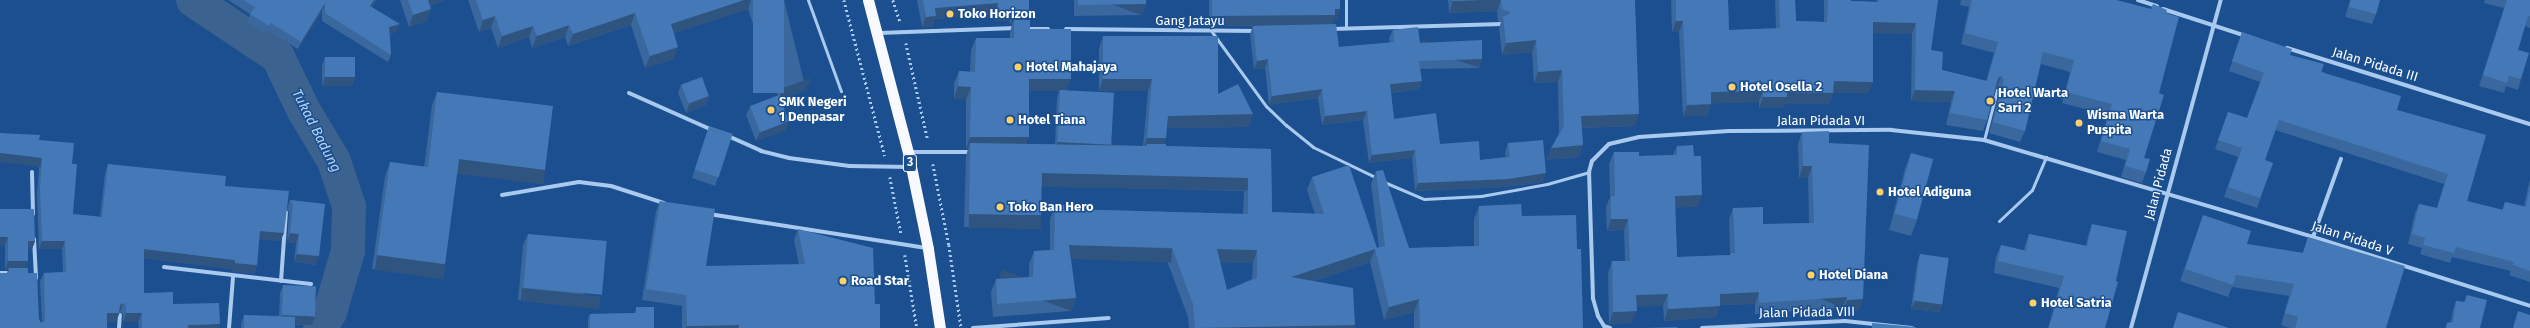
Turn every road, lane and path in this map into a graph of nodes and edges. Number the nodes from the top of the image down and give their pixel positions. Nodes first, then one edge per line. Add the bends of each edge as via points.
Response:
1 (808, 0) edge
2 (868, 0) edge
3 (1346, 0) edge
4 (2138, 0) edge
5 (2221, 0) edge
6 (1502, 24) edge
7 (2214, 26) junction
8 (1346, 28) junction
9 (1055, 29) edge
10 (1062, 29) edge
11 (1323, 29) edge
12 (1259, 30) edge
13 (1212, 32) junction
14 (878, 34) junction
15 (2251, 37) edge
16 (2281, 47) edge
17 (1997, 90) edge
18 (841, 92) dead end
19 (629, 93) dead end
20 (2530, 124) edge
21 (717, 132) edge
22 (724, 135) edge
23 (1984, 140) junction
24 (908, 152) junction
25 (978, 152) edge
26 (2046, 157) junction
27 (2341, 159) dead end
28 (911, 167) junction
29 (32, 172) dead end
30 (1589, 172) junction
31 (2167, 194) junction
32 (502, 195) dead end
33 (667, 204) edge
34 (286, 212) edge
35 (703, 213) edge
36 (34, 219) edge
37 (1999, 221) dead end
38 (34, 234) edge
39 (2314, 237) junction
40 (928, 249) junction
41 (164, 267) dead end
42 (0, 273) edge
43 (14, 273) edge
44 (29, 273) edge
45 (36, 273) junction
46 (233, 277) junction
47 (36, 281) edge
48 (281, 281) junction
49 (311, 284) edge
50 (2530, 306) edge
51 (120, 315) edge
52 (1109, 318) dead end
53 (119, 328) edge
54 (229, 328) edge
55 (940, 328) edge
56 (973, 328) edge
57 (1610, 328) edge
58 (1702, 328) edge
59 (1912, 328) edge
60 (2132, 328) edge

1 - 18 lane
2 - 14 highway, 3
3 - 8 lane
4 - 7 street
5 - 7 street, Jalan Pidada
6 - 8 street
7 - 15 street
7 - 31 street, Jalan Pidada
8 - 11 street
9 - 14 street via 984,28
10 - 13 street, Gang Jatayu
12 - 13 street, Gang Jatayu
13 - 30 lane via 1266,106 1286,126 1313,147 1396,188 1424,198 1481,196 1547,184
14 - 24 highway, 3
16 - 20 street, Jalan Pidada III
17 - 23 lane
19 - 21 street
22 - 28 street via 789,158 849,166
23 - 26 street, Jalan Pidada VI
23 - 30 street, Jalan Pidada VI via 1891,130 1729,132 1639,137 1609,144 1592,161
24 - 25 street
24 - 28 highway, 3
26 - 31 street, Jalan Pidada VI
26 - 37 lane via 2032,190
27 - 39 street
28 - 40 highway, 3
29 - 36 street
30 - 57 street, Jalan Pidada VI via 1593,298 1598,316 1604,326
31 - 39 street, Jalan Pidada V
31 - 60 street, Jalan Pidada
32 - 33 street via 579,182 611,186
34 - 48 street
35 - 40 street
38 - 45 street
39 - 50 street, Jalan Pidada V
40 - 55 highway, 3
41 - 46 street
42 - 43 street
44 - 45 street
45 - 47 street
46 - 48 street
46 - 54 street
48 - 49 street
51 - 53 street
52 - 56 street
58 - 59 street, Jalan Pidada VIII via 1845,320

